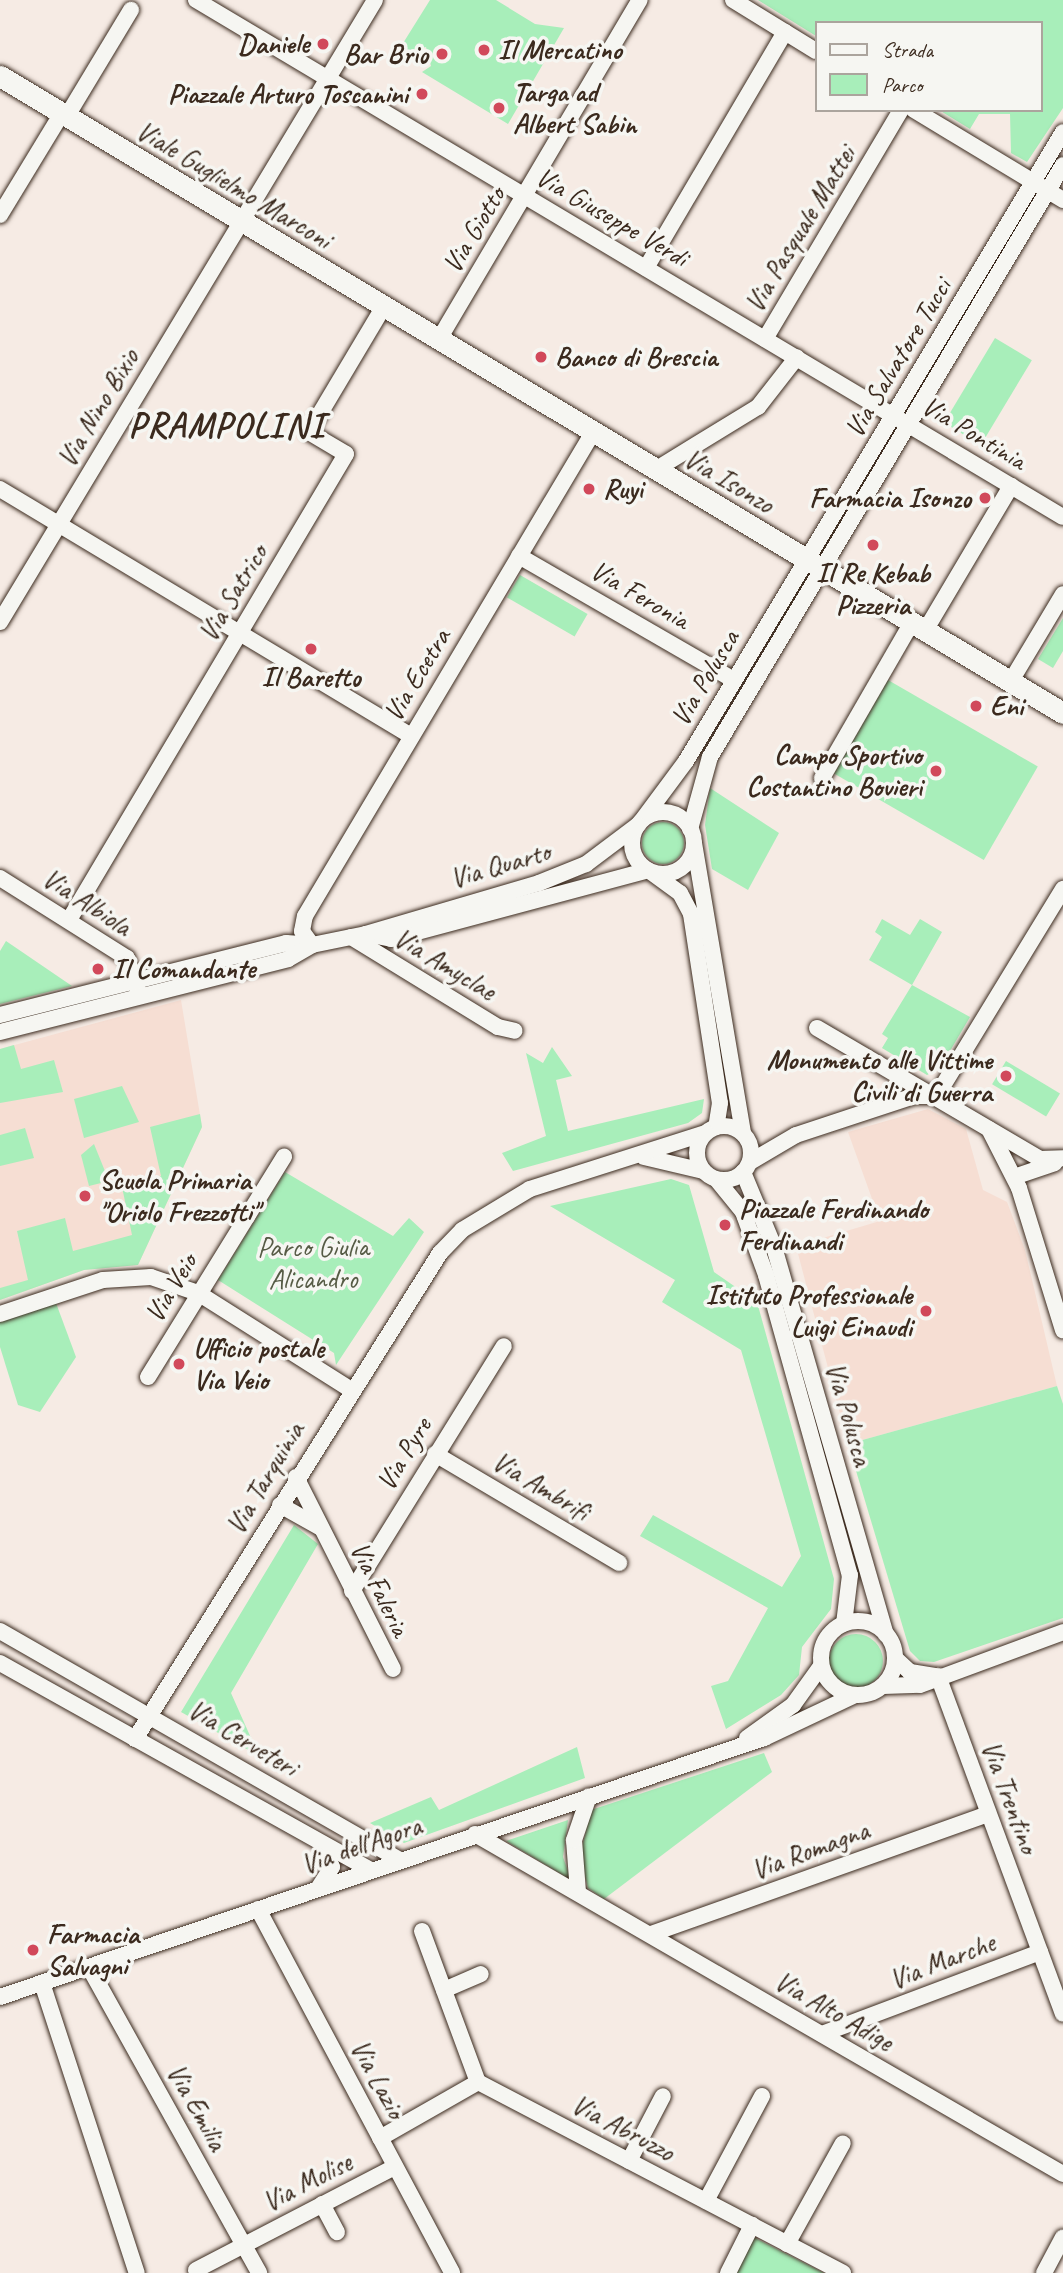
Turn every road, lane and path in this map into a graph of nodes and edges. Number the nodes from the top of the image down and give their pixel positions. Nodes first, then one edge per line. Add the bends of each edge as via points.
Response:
1 (196, 0) edge
2 (375, 0) edge
3 (640, 0) edge
4 (733, 0) edge
5 (135, 3) edge
6 (785, 32) junction
7 (814, 50) edge
8 (0, 76) edge
9 (327, 79) junction
10 (900, 112) edge
11 (917, 112) edge
12 (64, 115) junction
13 (1063, 132) edge
14 (1063, 165) edge
15 (1033, 182) junction
16 (1048, 191) junction
17 (524, 196) junction
18 (1063, 200) edge
19 (0, 215) edge
20 (241, 222) junction
21 (646, 268) junction
22 (383, 308) junction
23 (765, 339) junction
24 (438, 341) junction
25 (797, 357) junction
26 (901, 419) junction
27 (592, 433) junction
28 (655, 470) junction
29 (1011, 486) junction
30 (0, 489) edge
31 (1063, 517) edge
32 (58, 524) junction
33 (519, 556) junction
34 (814, 564) junction
35 (1063, 594) edge
36 (0, 622) edge
37 (918, 626) junction
38 (240, 633) junction
39 (734, 680) junction
40 (1011, 681) junction
41 (1063, 713) edge
42 (411, 736) junction
43 (822, 778) dead end
44 (640, 822) junction
45 (692, 836) junction
46 (650, 871) junction
47 (0, 878) edge
48 (1063, 889) edge
49 (69, 920) junction
50 (358, 936) junction
51 (312, 945) junction
52 (136, 979) junction
53 (139, 996) junction
54 (0, 1016) edge
55 (817, 1028) dead end
56 (515, 1031) dead end
57 (0, 1032) edge
58 (936, 1097) junction
59 (989, 1129) junction
60 (711, 1130) junction
61 (796, 1135) junction
62 (745, 1137) junction
63 (284, 1157) dead end
64 (644, 1157) junction
65 (1060, 1161) edge
66 (747, 1167) junction
67 (703, 1171) junction
68 (1014, 1177) junction
69 (717, 1180) junction
70 (198, 1293) junction
71 (0, 1314) edge
72 (1063, 1331) edge
73 (504, 1346) dead end
74 (148, 1377) dead end
75 (350, 1389) junction
76 (435, 1454) junction
77 (296, 1477) junction
78 (279, 1505) junction
79 (323, 1529) junction
80 (619, 1563) dead end
81 (352, 1591) junction
82 (844, 1624) junction
83 (0, 1632) edge
84 (1063, 1632) edge
85 (886, 1634) junction
86 (895, 1658) junction
87 (0, 1663) edge
88 (821, 1666) junction
89 (393, 1669) dead end
90 (77, 1671) junction
91 (938, 1676) junction
92 (883, 1686) junction
93 (806, 1692) junction
94 (62, 1696) junction
95 (853, 1696) junction
96 (150, 1714) junction
97 (817, 1716) junction
98 (135, 1739) junction
99 (740, 1743) junction
100 (589, 1796) junction
101 (309, 1808) junction
102 (988, 1814) junction
103 (295, 1829) junction
104 (475, 1834) junction
105 (323, 1847) junction
106 (400, 1860) junction
107 (370, 1870) junction
108 (317, 1889) junction
109 (578, 1892) junction
110 (258, 1909) junction
111 (422, 1931) dead end
112 (651, 1934) junction
113 (1040, 1952) junction
114 (89, 1967) junction
115 (481, 1973) dead end
116 (42, 1983) junction
117 (444, 1990) junction
118 (0, 1997) edge
119 (1063, 2014) edge
120 (822, 2034) junction
121 (478, 2082) junction
122 (663, 2096) dead end
123 (762, 2096) dead end
124 (380, 2138) junction
125 (843, 2143) dead end
126 (629, 2161) junction
127 (395, 2166) junction
128 (1063, 2174) edge
129 (706, 2201) junction
130 (322, 2204) junction
131 (752, 2225) junction
132 (337, 2232) dead end
133 (1063, 2238) edge
134 (787, 2244) junction
135 (244, 2245) junction
136 (196, 2270) dead end
137 (137, 2273) edge
138 (259, 2273) edge
139 (452, 2273) edge
140 (728, 2273) edge
141 (843, 2273) edge
142 (1044, 2273) edge

1 - 9 street, Via Giuseppe Verdi
2 - 9 street, Via Nino Bixio
3 - 17 street, Via Giotto
4 - 6 street
5 - 12 street
6 - 7 street
6 - 21 street
8 - 12 main road, Viale Guglielmo Marconi
9 - 17 street, Via Giuseppe Verdi
9 - 20 street, Via Nino Bixio
10 - 23 street, Via Pasquale Mattei
11 - 15 street
12 - 19 street
12 - 20 main road, Viale Guglielmo Marconi
13 - 15 street, Via Salvatore Tucci
14 - 16 street, Via Salvatore Tucci
15 - 16 street
15 - 26 street, Via Salvatore Tucci
16 - 18 street
16 - 26 street, Via Salvatore Tucci
17 - 21 street, Via Giuseppe Verdi
17 - 24 street, Via Giotto
20 - 22 main road, Viale Guglielmo Marconi
20 - 32 street, Via Nino Bixio
21 - 23 street, Via Giuseppe Verdi
22 - 24 main road, Viale Guglielmo Marconi
22 - 38 street, Via Satrico via 309,432 346,454
23 - 25 street, Via Giuseppe Verdi
24 - 27 main road, Via Isonzo
25 - 26 street, Via Giuseppe Verdi
25 - 28 street via 758,407
26 - 29 street, Via Pontinia
26 - 34 street, Via Salvatore Tucci
27 - 28 main road, Via Isonzo
27 - 33 street, Via Ecetra
28 - 34 main road, Via Isonzo
29 - 31 street, Via Pontinia
29 - 37 street
30 - 32 street
32 - 36 street, Via Nino Bixio
32 - 38 street
33 - 39 street, Via Feronia
33 - 42 street, Via Ecetra
34 - 37 main road, Via Isonzo
34 - 39 street, Via Polusca
34 - 45 street, Via Polusca via 706,764
35 - 40 street
37 - 40 main road, Via Isonzo
37 - 43 street
38 - 42 street
38 - 49 street, Via Satrico
39 - 44 street, Via Polusca
40 - 41 main road, Via Isonzo
42 - 51 street, Via Ecetra via 305,916 302,931
44 - 45 street via 669,813
44 - 46 street via 632,845
44 - 50 street, Via Quarto via 573,871
45 - 46 street via 680,869
45 - 62 street, Via Polusca
46 - 50 street, Via Quarto via 391,939
46 - 60 street via 680,893 691,914 720,1103
47 - 49 street, Via Albiola
48 - 58 street
49 - 52 street, Via Albiola via 127,958
50 - 51 street, Via Quarto
50 - 56 street, Via Amyclae via 498,1027
51 - 52 street, Via Quarto via 286,943
51 - 53 street, Via Quarto via 288,959
52 - 53 street
52 - 54 street, Via Quarto
53 - 57 street, Via Quarto
55 - 58 street
58 - 59 street
58 - 61 street via 914,1096
59 - 65 street
59 - 68 street
60 - 62 street
60 - 64 street, Via Tarquinia
60 - 67 street via 696,1156
61 - 62 street
61 - 66 street
62 - 66 street, Via Polusca
63 - 70 street, Via Veio
64 - 67 street, Via Tarquinia
64 - 75 street, Via Tarquinia via 530,1189 462,1230 414,1286
65 - 68 street
66 - 69 street
66 - 85 street, Via Polusca
67 - 69 street, Via Polusca
68 - 72 street
69 - 82 street, Via Polusca via 751,1229 770,1288 850,1575
70 - 71 street via 165,1280 119,1276
70 - 74 street, Via Veio
70 - 75 street
73 - 76 street, Via Pyre
75 - 77 street, Via Tarquinia
76 - 80 street, Via Ambrifi
76 - 81 street, Via Pyre
77 - 78 street, Via Tarquinia
77 - 79 street, Via Faleria
78 - 79 street, Via Faleria
78 - 96 street, Via Tarquinia
79 - 81 street, Via Faleria
81 - 89 street, Via Faleria
82 - 85 street via 867,1622
82 - 88 street, Via dell'Agora via 825,1641
83 - 90 street, Via Cerveteri
84 - 91 street, Via dell'Agora
85 - 86 street
86 - 91 street via 910,1672
86 - 92 street
87 - 94 street, Via Cerveteri
88 - 93 street, Via dell'Agora
88 - 95 street via 832,1686
90 - 94 street
90 - 96 street, Via Cerveteri
91 - 92 street, Via dell'Agora via 920,1685
91 - 102 street, Via Trentino
92 - 95 street, Via dell'Agora
93 - 97 street
93 - 99 street, Via dell'Agora
94 - 98 street, Via Cerveteri
95 - 97 street, Via dell'Agora
96 - 98 street, Via Cerveteri
96 - 101 street, Via Cerveteri
97 - 99 street, Via dell'Agora
98 - 103 street, Via Cerveteri
99 - 100 street, Via dell'Agora
100 - 104 street, Via dell'Agora
100 - 109 street via 573,1840
101 - 103 street, Via Cerveteri
101 - 106 street, Via Cerveteri
102 - 112 street, Via Romagna
102 - 113 street, Via Trentino
103 - 105 street, Via Cerveteri
104 - 106 street, Via dell'Agora
104 - 109 street, Via Alto Adige
105 - 107 street, Via Cerveteri
105 - 108 street via 331,1876
106 - 107 street, Via dell'Agora
107 - 108 street, Via dell'Agora
108 - 110 street, Via dell'Agora
109 - 112 street, Via Alto Adige
110 - 114 street, Via dell'Agora
110 - 124 street, Via Lazio
111 - 117 street
112 - 120 street, Via Alto Adige
113 - 119 street, Via Trentino
113 - 120 street, Via Marche
114 - 116 street, Via dell'Agora
114 - 135 street, Via Emilia
115 - 117 street
116 - 118 street, Via dell'Agora
116 - 137 street
117 - 121 street
120 - 128 street, Via Alto Adige
121 - 124 street
121 - 126 street, Via Abruzzo
122 - 126 street
123 - 129 street
124 - 127 street, Via Lazio
125 - 134 street
126 - 129 street, Via Abruzzo
127 - 130 street, Via Molise
127 - 139 street, Via Lazio
129 - 131 street, Via Abruzzo
130 - 132 street
130 - 135 street, Via Molise
131 - 134 street, Via Abruzzo
131 - 140 street
133 - 142 street
134 - 141 street, Via Abruzzo
135 - 136 street, Via Molise
135 - 138 street, Via Emilia

